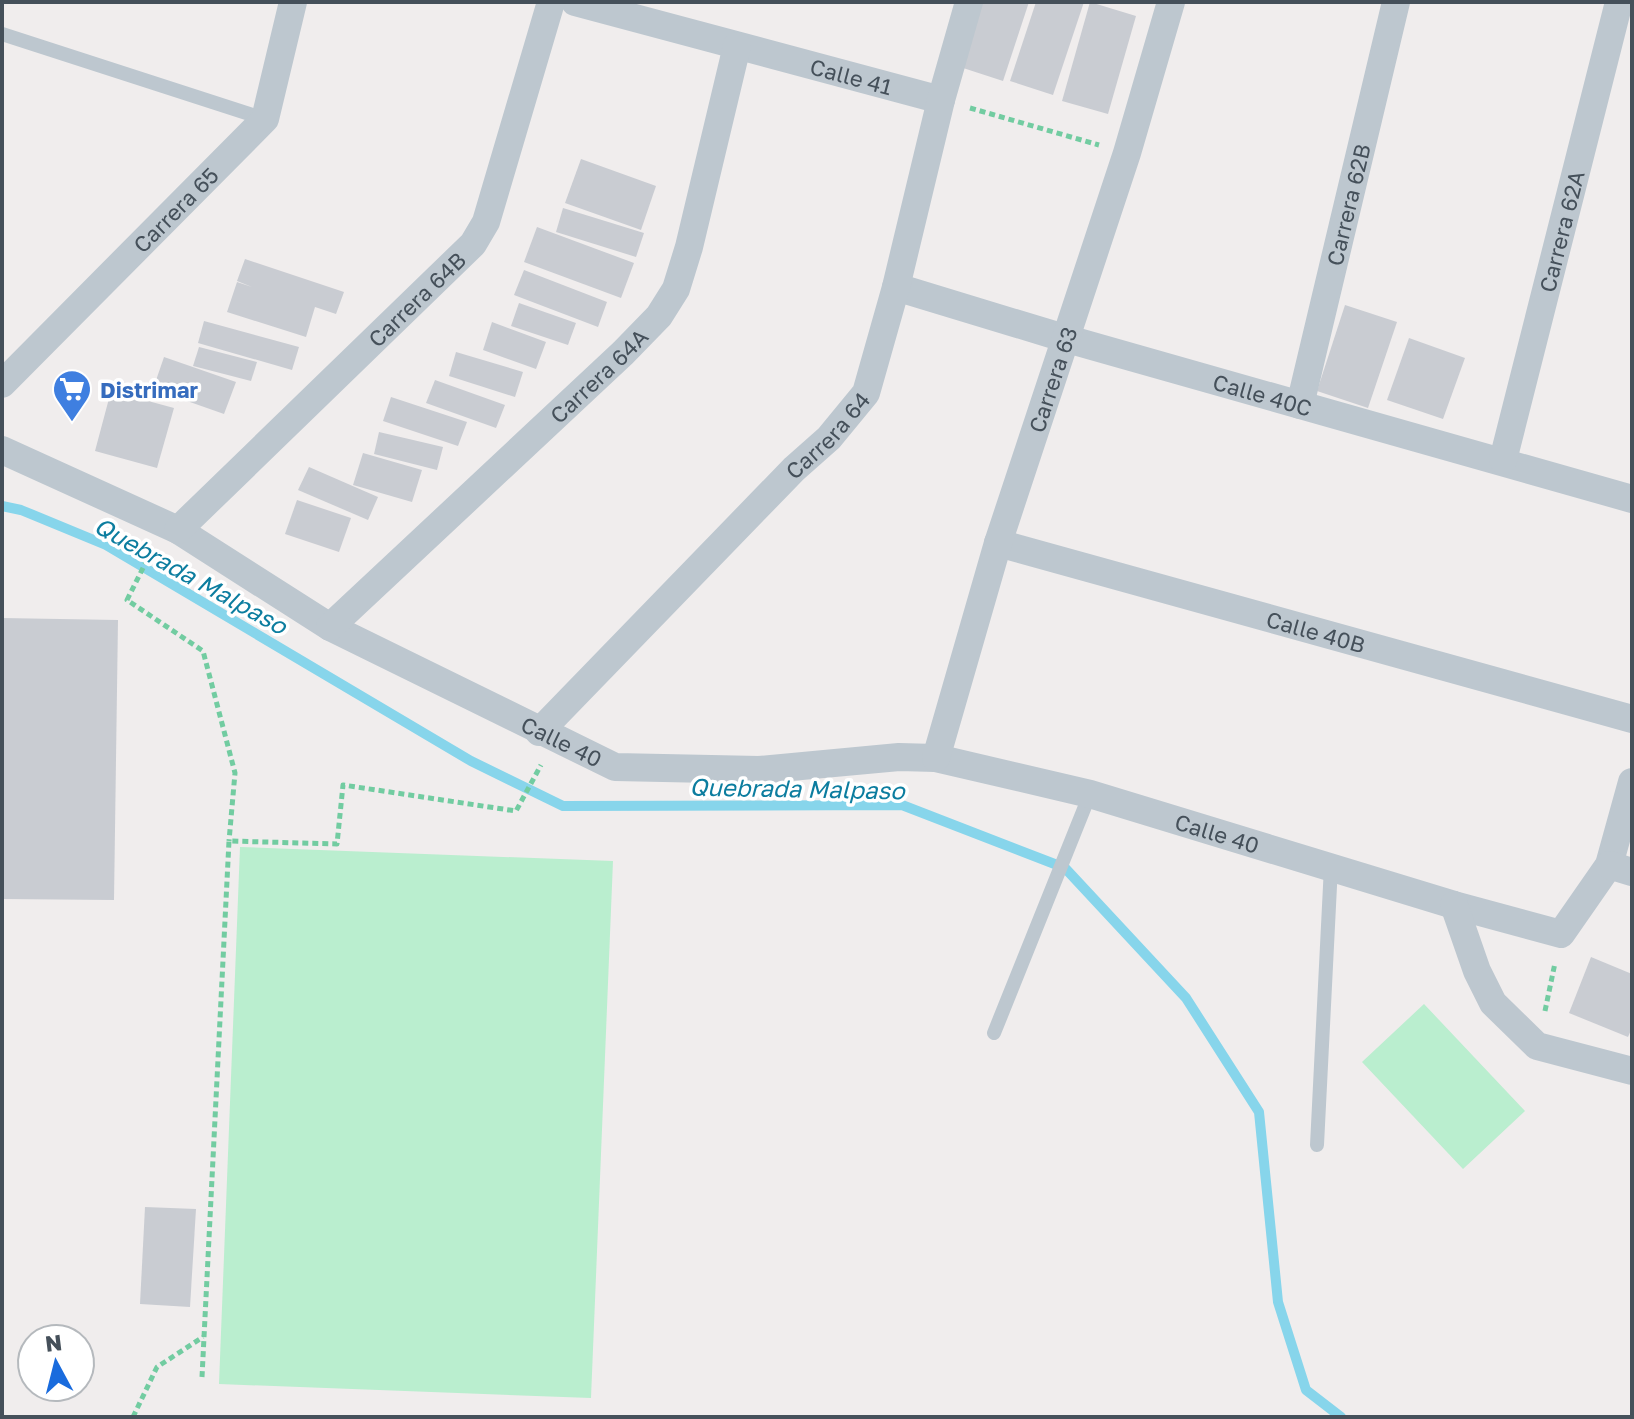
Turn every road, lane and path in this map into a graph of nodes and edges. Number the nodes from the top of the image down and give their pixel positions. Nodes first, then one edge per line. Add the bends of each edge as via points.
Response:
1 (293, 2) edge
2 (551, 2) edge
3 (575, 2) edge
4 (969, 2) edge
5 (1171, 2) edge
6 (1396, 2) edge
7 (1619, 2) edge
8 (2, 34) edge
9 (737, 46) junction
10 (941, 100) junction
11 (265, 119) junction
12 (1127, 153) junction
13 (896, 287) junction
14 (1064, 338) junction
15 (2, 384) edge
16 (1300, 405) junction
17 (2, 450) edge
18 (1503, 460) junction
19 (1632, 499) edge
20 (178, 530) junction
21 (998, 543) junction
22 (154, 546) dead end
23 (330, 627) junction
24 (1632, 719) edge
25 (539, 732) junction
26 (936, 758) junction
27 (542, 763) dead end
28 (1632, 782) edge
29 (1090, 794) junction
30 (229, 841) junction
31 (1331, 866) junction
32 (1620, 869) edge
33 (1454, 905) junction
34 (1561, 934) junction
35 (994, 1033) dead end
36 (1537, 1046) junction
37 (1632, 1071) edge
38 (1317, 1145) dead end
39 (204, 1337) junction
40 (202, 1377) dead end
41 (133, 1417) edge

1 - 11 street
2 - 20 street, Carrera 64B via 486,222 473,244
3 - 9 street, Calle 41
4 - 10 street, Carrera 64
5 - 12 street, Carrera 63
6 - 16 street, Carrera 62B
7 - 18 street, Carrera 62A
8 - 11 lane
9 - 10 street, Calle 41
9 - 23 street, Carrera 64A via 689,247 676,289 659,316
10 - 12 path
10 - 13 street, Carrera 64
11 - 15 street, Carrera 65
12 - 14 street, Carrera 63
13 - 14 street, Calle 40C
13 - 25 street, Carrera 64 via 866,393 829,438
14 - 16 street, Calle 40C
14 - 21 street, Carrera 63
16 - 18 street, Calle 40C
17 - 20 street, Calle 40
18 - 19 street, Calle 40C
20 - 23 street, Calle 40
21 - 24 street, Calle 40B
21 - 26 street, Carrera 63
22 - 30 path via 127,600 203,651 235,773
23 - 25 street, Calle 40
25 - 26 street, Calle 40 via 615,767 759,770
26 - 29 street, Calle 40
27 - 30 path via 516,811 343,785 337,844
28 - 32 street
29 - 31 street, Calle 40
29 - 35 lane
30 - 39 path
31 - 33 street, Calle 40
31 - 38 lane
32 - 34 street
33 - 34 street, Calle 40
33 - 36 street via 1493,1003
34 - 36 path
36 - 37 street
39 - 40 path
39 - 41 path via 157,1367

